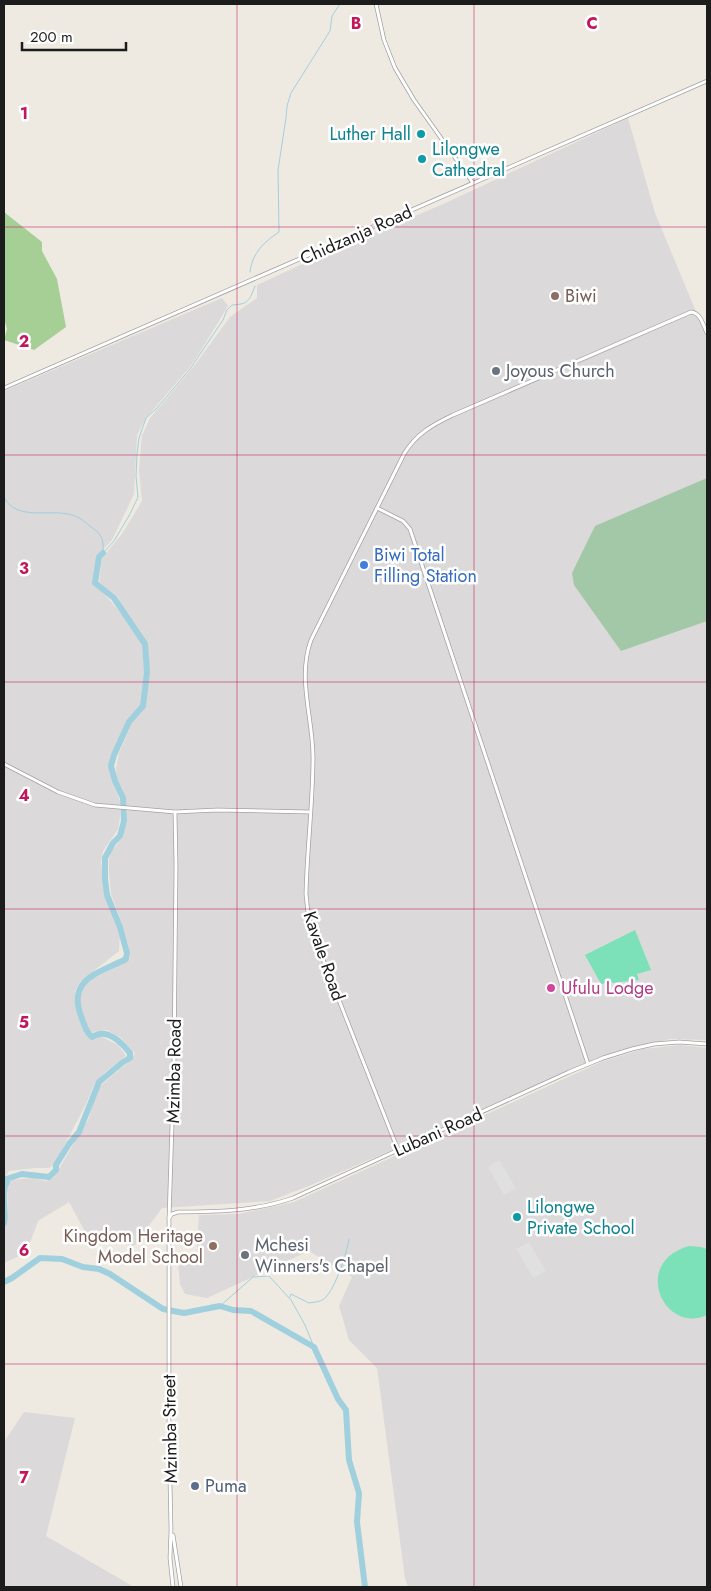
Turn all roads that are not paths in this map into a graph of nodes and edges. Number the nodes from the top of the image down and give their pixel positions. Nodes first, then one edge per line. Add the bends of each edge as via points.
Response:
1 (376, 4) edge
2 (707, 81) edge
3 (473, 183) junction
4 (707, 334) edge
5 (4, 388) edge
6 (377, 508) junction
7 (4, 764) edge
8 (175, 812) junction
9 (310, 812) junction
10 (707, 1044) edge
11 (588, 1064) junction
12 (398, 1150) junction
13 (169, 1219) junction
14 (170, 1329) joint
15 (172, 1530) junction
16 (173, 1587) edge
17 (181, 1587) edge

1 - 3 street via 384,40 398,73
2 - 3 street, Chidzanja Road
3 - 5 street, Chidzanja Road
4 - 6 street, Kavale Road via 700,316 691,312 430,426 407,448
6 - 9 street, Kavale Road via 307,655 305,680 313,758
6 - 11 street via 410,528
7 - 8 street via 72,798 95,805
8 - 9 street
8 - 13 street, Mzimba Road via 175,1003
9 - 12 street, Kavale Road via 306,894 310,925
10 - 11 street, Lubani Road via 654,1044
11 - 12 street, Lubani Road
12 - 13 street, Lubani Road via 286,1200 233,1211 178,1212
13 - 14 street, Mzimba Road
14 - 15 street, Mzimba Street
15 - 16 street, Mzimba Street
15 - 17 street, Mzimba Street

